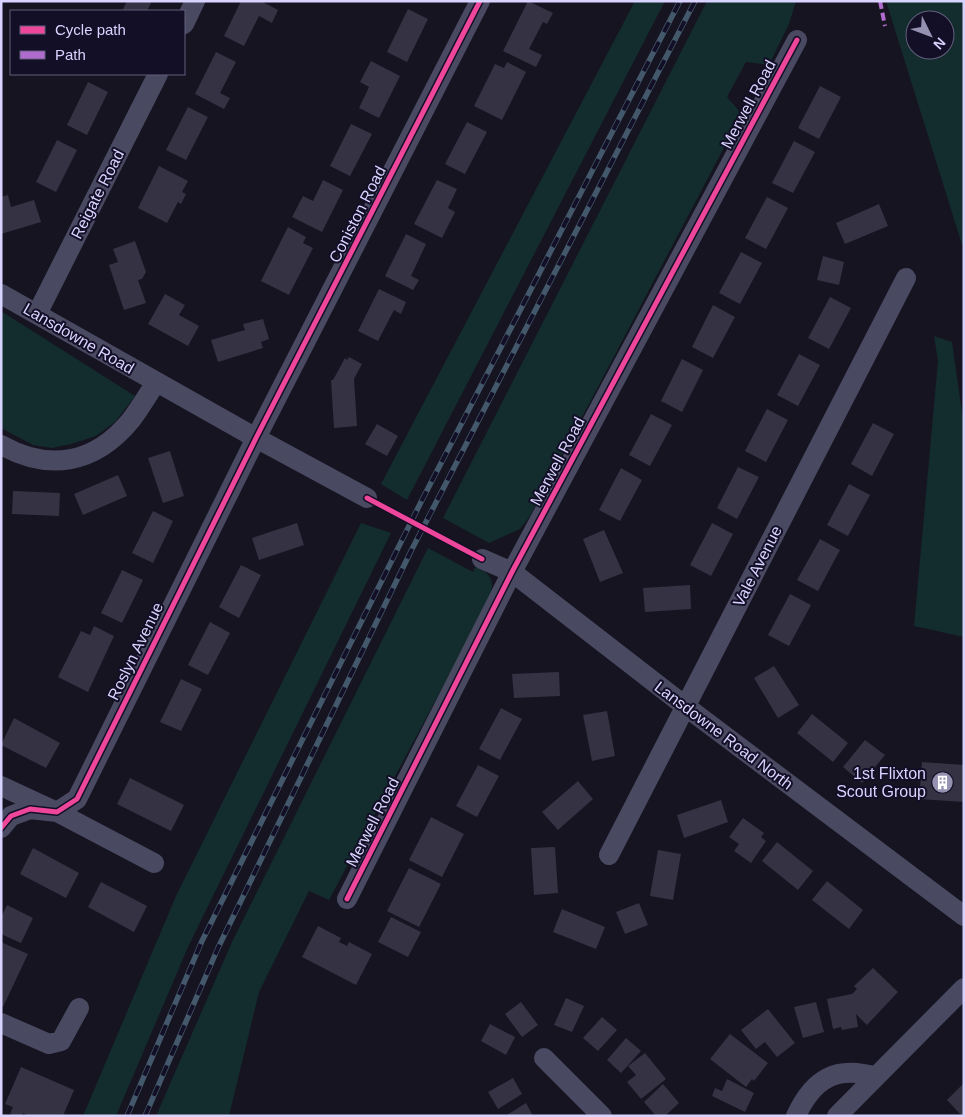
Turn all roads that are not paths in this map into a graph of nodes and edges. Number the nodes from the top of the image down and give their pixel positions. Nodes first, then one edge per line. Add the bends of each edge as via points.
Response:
1 (195, 1) edge
2 (480, 1) edge
3 (185, 22) edge
4 (797, 40) dead end
5 (157, 75) edge
6 (906, 278) dead end
7 (1, 294) edge
8 (37, 314) junction
9 (156, 382) junction
10 (256, 438) junction
11 (1, 445) edge
12 (367, 498) dead end
13 (482, 559) dead end
14 (512, 572) junction
15 (685, 706) junction
16 (1, 786) edge
17 (57, 812) junction
18 (1, 828) edge
19 (609, 855) dead end
20 (154, 863) dead end
21 (348, 899) dead end
22 (964, 916) edge
23 (964, 988) edge
24 (79, 1008) dead end
25 (1, 1023) edge
26 (544, 1058) dead end
27 (876, 1077) junction
28 (602, 1116) edge
29 (796, 1116) edge
30 (837, 1116) edge

1 - 3 street
2 - 10 street, Coniston Road
4 - 14 street, Merwell Road
5 - 8 street, Reigate Road
6 - 15 street, Vale Avenue
7 - 8 street, Lansdowne Road
8 - 9 street, Lansdowne Road
9 - 10 street, Lansdowne Road
9 - 11 street via 130,421 111,440 86,456 62,462 37,460
10 - 12 street, Lansdowne Road
10 - 17 street, Roslyn Avenue via 77,799
13 - 14 street, Lansdowne Road North
14 - 15 street, Lansdowne Road North
14 - 21 street, Merwell Road
15 - 19 street, Vale Avenue
15 - 22 street, Lansdowne Road North
16 - 17 street
17 - 18 street via 30,809 11,816
17 - 20 street
23 - 27 street
24 - 25 street via 61,1041 49,1044
26 - 28 street
27 - 29 street via 860,1072 828,1077 810,1090
27 - 30 street

